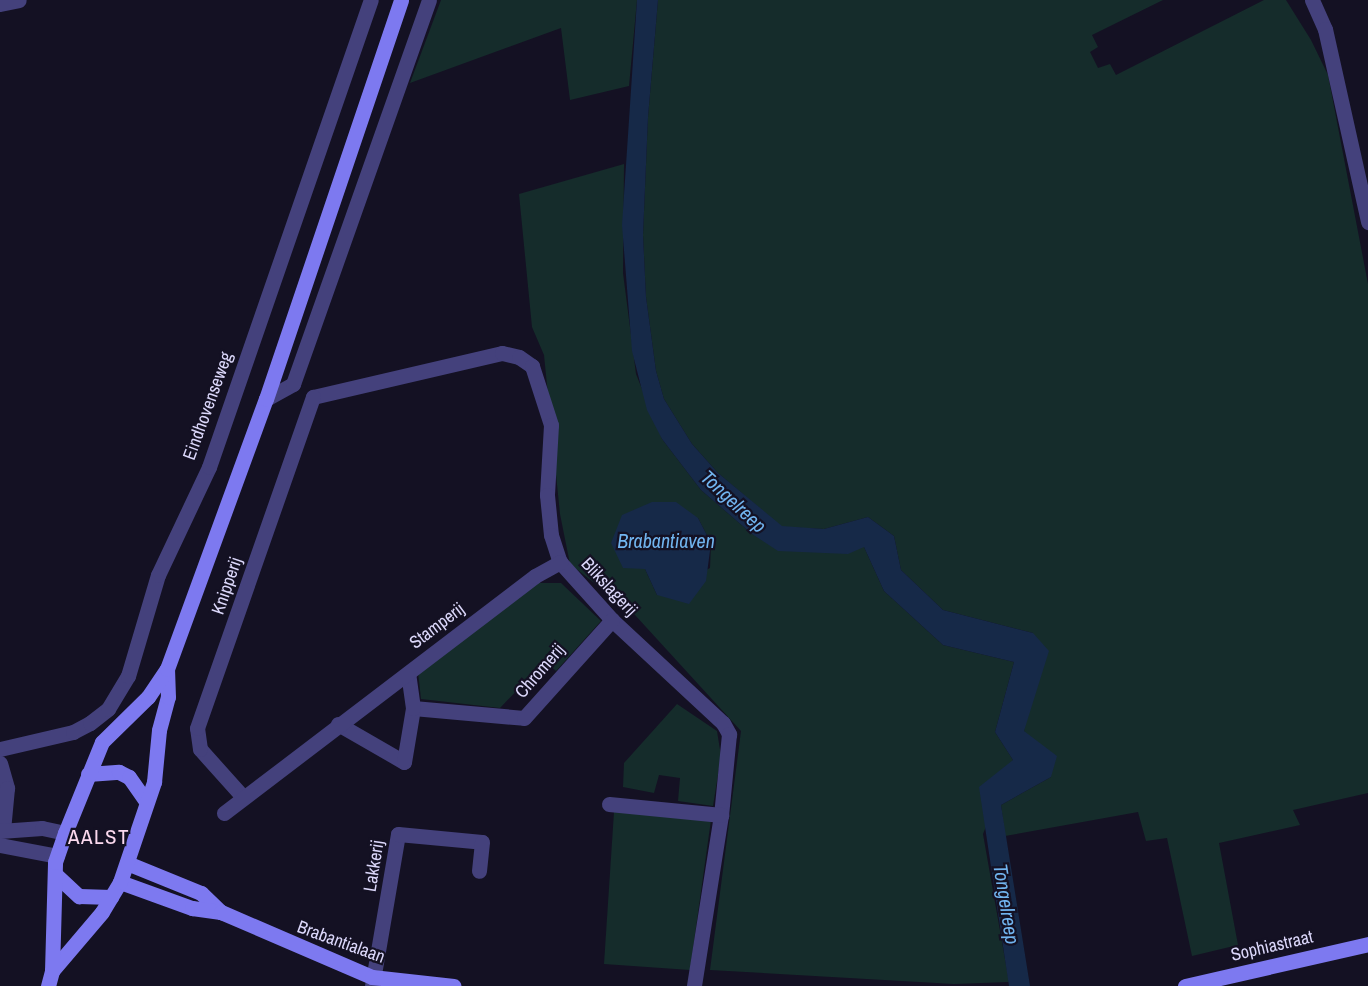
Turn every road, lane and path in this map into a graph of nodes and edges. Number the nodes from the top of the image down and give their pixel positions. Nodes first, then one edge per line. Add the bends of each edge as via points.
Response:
1 (19, 0) edge
2 (370, 0) edge
3 (401, 0) edge
4 (429, 0) edge
5 (1312, 0) edge
6 (0, 4) edge
7 (1368, 222) edge
8 (293, 384) junction
9 (313, 397) junction
10 (266, 399) junction
11 (560, 562) junction
12 (612, 620) junction
13 (167, 669) junction
14 (408, 673) junction
15 (413, 708) junction
16 (338, 724) junction
17 (0, 749) edge
18 (0, 763) edge
19 (88, 774) junction
20 (243, 797) junction
21 (146, 801) junction
22 (609, 804) dead end
23 (224, 813) dead end
24 (721, 814) junction
25 (65, 833) junction
26 (1, 835) edge
27 (57, 856) junction
28 (127, 863) junction
29 (479, 871) dead end
30 (54, 874) junction
31 (120, 882) junction
32 (111, 897) junction
33 (221, 912) junction
34 (1368, 944) edge
35 (50, 978) edge
36 (372, 981) edge
37 (1203, 984) edge
38 (454, 986) edge
39 (694, 986) edge
40 (1185, 986) edge

1 - 6 street
2 - 17 street, Eindhovenseweg via 209,467 158,575 128,676 108,709 73,732
3 - 10 main road
4 - 8 street
5 - 7 street via 1325,29
8 - 9 street
8 - 10 street
9 - 11 street, Blikslagerij via 502,353 519,357 532,366 551,425 547,495 551,535
9 - 20 street, Knipperij via 197,728 200,749
10 - 13 main road
11 - 12 street, Blikslagerij
11 - 14 street, Stamperij via 535,576
12 - 15 street, Chromerij via 524,718
12 - 24 street, Blikslagerij via 726,728 729,748
13 - 19 main road via 148,697 102,742
13 - 21 main road via 168,697 159,730 154,782
14 - 15 street
14 - 16 street, Stamperij
15 - 16 street via 404,762
16 - 20 street, Stamperij
18 - 26 street via 6,788
19 - 21 main road via 118,772 129,777
19 - 25 main road
20 - 23 street, Stamperij
21 - 28 main road
22 - 24 street
24 - 39 street, Blikslagerij
25 - 26 street via 42,828
25 - 27 main road
26 - 27 street
27 - 30 main road
28 - 31 main road
28 - 33 main road, Brabantialaan via 201,893
29 - 36 street, Lakkerij via 482,842 398,834
30 - 32 main road via 79,896
30 - 35 main road
31 - 32 main road
31 - 33 main road, Brabantialaan via 192,908
32 - 35 main road
33 - 36 main road, Brabantialaan
34 - 37 main road, Sophiastraat
36 - 38 main road, Brabantialaan
37 - 40 main road, Sophiastraat

